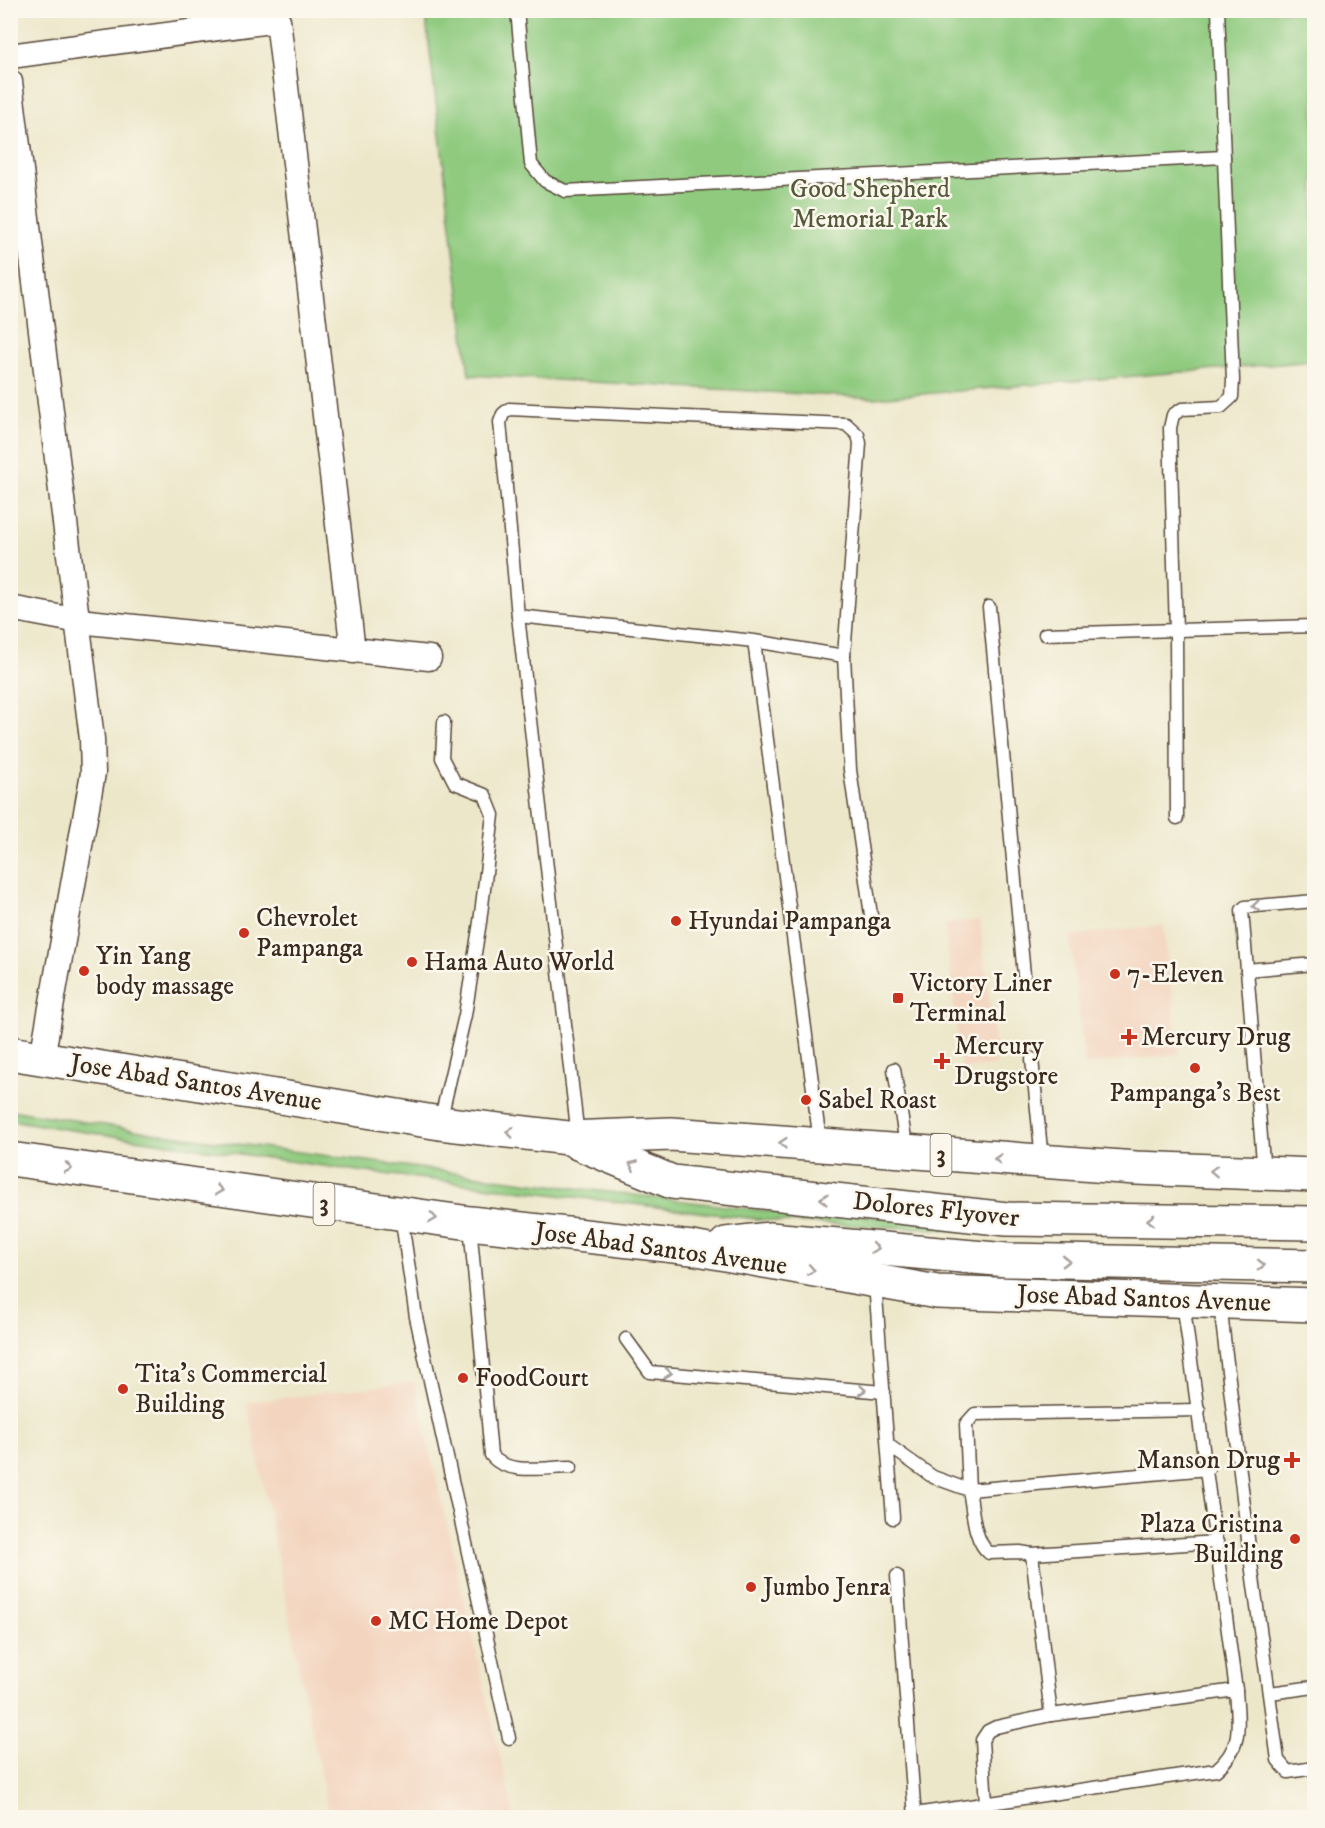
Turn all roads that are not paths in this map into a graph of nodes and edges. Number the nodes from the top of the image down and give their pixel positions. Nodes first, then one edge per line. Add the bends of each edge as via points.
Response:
1 (517, 10) edge
2 (1218, 10) edge
3 (10, 56) edge
4 (10, 82) edge
5 (1224, 157) junction
6 (10, 608) edge
7 (989, 608) dead end
8 (518, 616) junction
9 (79, 621) junction
10 (1314, 626) edge
11 (1176, 631) junction
12 (1045, 634) dead end
13 (754, 641) junction
14 (353, 651) junction
15 (844, 656) junction
16 (429, 658) dead end
17 (444, 722) dead end
18 (1177, 818) dead end
19 (1314, 901) edge
20 (872, 922) dead end
21 (1314, 964) edge
22 (1247, 970) junction
23 (1024, 975) dead end
24 (26, 1056) edge
25 (1032, 1059) dead end
26 (894, 1069) dead end
27 (440, 1123) junction
28 (573, 1138) junction
29 (821, 1146) junction
30 (907, 1152) junction
31 (10, 1159) edge
32 (1042, 1161) junction
33 (1264, 1173) junction
34 (1314, 1175) edge
35 (401, 1214) junction
36 (470, 1223) junction
37 (1314, 1223) edge
38 (692, 1248) junction
39 (1314, 1266) edge
40 (875, 1282) junction
41 (1183, 1302) junction
42 (1220, 1303) junction
43 (1314, 1305) edge
44 (626, 1339) dead end
45 (884, 1392) junction
46 (1199, 1410) junction
47 (888, 1445) junction
48 (571, 1467) dead end
49 (1208, 1469) junction
50 (969, 1490) junction
51 (893, 1518) dead end
52 (1216, 1542) junction
53 (1032, 1554) junction
54 (897, 1576) dead end
55 (1314, 1687) edge
56 (1236, 1690) junction
57 (1270, 1693) junction
58 (1051, 1715) junction
59 (509, 1738) dead end
60 (1314, 1768) edge
61 (986, 1804) junction
62 (915, 1816) edge

1 - 5 lane via 531,164 545,181 565,191
2 - 5 lane
3 - 14 street via 278,20
4 - 9 street
5 - 11 lane via 1232,397 1221,407 1182,409 1171,422
6 - 9 street
7 - 23 lane
8 - 13 lane
8 - 15 lane via 500,422 509,409 846,424 858,435 860,443
8 - 28 lane
9 - 14 street
9 - 24 street via 93,773
10 - 11 lane
11 - 12 lane
11 - 18 lane
13 - 15 lane
13 - 29 lane
14 - 16 street
15 - 20 lane via 850,770
17 - 27 lane via 442,758 454,783 484,795 493,815 465,1016
19 -> 22 lane via 1245,907 1242,914
21 - 22 lane
22 - 33 lane
24 - 27 highway, Jose Abad Santos Avenue / 3
25 - 32 lane
26 - 30 lane
28 -> 27 highway, Jose Abad Santos Avenue / 3
29 -> 28 highway, Jose Abad Santos Avenue / 3 via 670,1134
37 -> 28 highway, Dolores Flyover / 3 via 1007,1219 672,1182
29 - 30 highway, Jose Abad Santos Avenue / 3
32 -> 30 highway, Jose Abad Santos Avenue / 3
31 -> 35 highway, Jose Abad Santos Avenue / 3
33 -> 32 highway, Jose Abad Santos Avenue / 3
33 - 34 highway, Jose Abad Santos Avenue / 3
35 -> 36 highway, Jose Abad Santos Avenue / 3
35 - 59 lane via 416,1317
36 - 38 highway, Jose Abad Santos Avenue / 3
36 - 48 lane via 491,1455 498,1464 508,1467
38 -> 39 highway, Dolores Flyover / 3 via 770,1239 1007,1260
38 -> 40 highway, Jose Abad Santos Avenue / 3
40 - 41 highway, Jose Abad Santos Avenue / 3 via 937,1292
40 - 45 lane
41 - 42 highway, Jose Abad Santos Avenue / 3
41 - 46 lane
42 - 43 highway, Jose Abad Santos Avenue / 3
42 - 57 lane
44 -> 45 lane via 650,1372
45 - 47 lane
46 - 49 lane
46 - 50 lane via 975,1414 966,1424
47 - 50 lane via 933,1477
47 - 51 lane
49 - 50 lane
49 - 52 lane
50 - 53 lane via 982,1548 989,1553
52 - 53 lane
52 - 56 lane
53 - 58 lane
54 - 62 lane
55 - 57 lane
56 - 58 lane
56 - 61 lane via 1239,1737 1229,1759 1216,1770
57 - 60 lane via 1278,1760 1288,1772
58 - 61 lane via 988,1731 982,1740
61 - 62 lane

